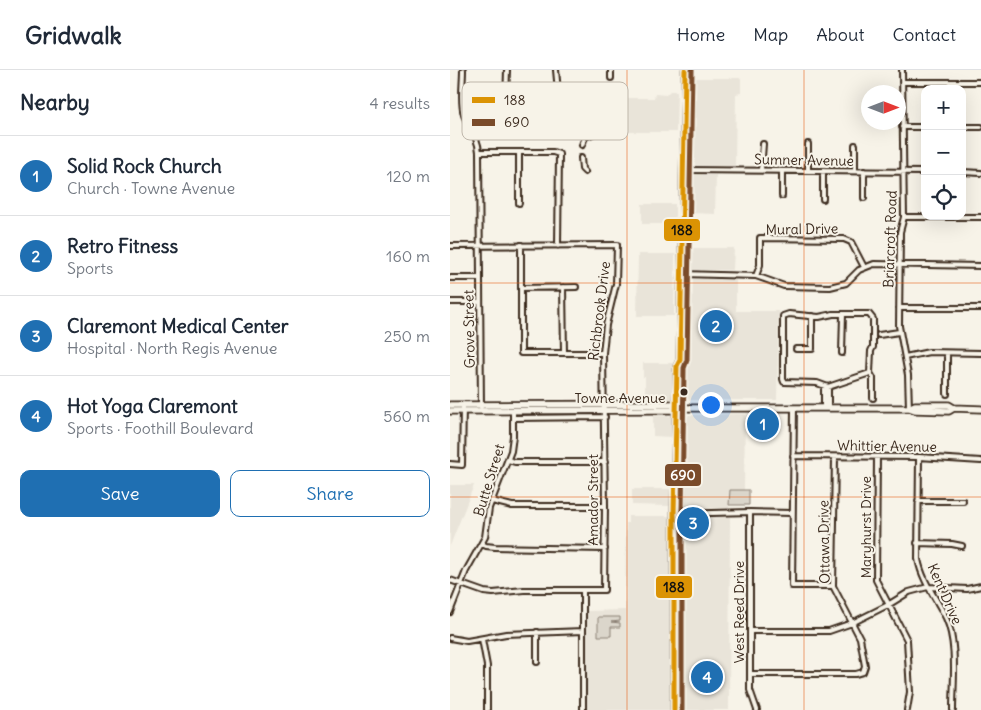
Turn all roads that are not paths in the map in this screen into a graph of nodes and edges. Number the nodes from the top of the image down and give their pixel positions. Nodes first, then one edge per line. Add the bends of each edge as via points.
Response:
1 (611, 70) edge
2 (685, 70) edge
3 (902, 70) edge
4 (611, 78) dead end
5 (902, 82) joint
6 (981, 82) edge
7 (906, 127) edge
8 (921, 127) edge
9 (966, 127) edge
10 (981, 127) edge
11 (902, 130) edge
12 (477, 140) edge
13 (584, 140) edge
14 (763, 144) dead end
15 (808, 144) dead end
16 (582, 145) dead end
17 (855, 145) dead end
18 (479, 152) junction
19 (519, 152) junction
20 (581, 158) dead end
21 (684, 170) junction
22 (761, 170) junction
23 (782, 171) junction
24 (808, 171) junction
25 (823, 171) junction
26 (855, 171) junction
27 (864, 171) junction
28 (585, 172) dead end
29 (904, 172) junction
30 (921, 172) edge
31 (966, 172) edge
32 (981, 173) edge
33 (782, 196) dead end
34 (864, 198) dead end
35 (823, 199) dead end
36 (519, 203) dead end
37 (904, 217) junction
38 (981, 217) edge
39 (450, 246) edge
40 (480, 246) junction
41 (521, 246) junction
42 (558, 246) junction
43 (899, 264) junction
44 (981, 266) edge
45 (864, 267) junction
46 (682, 274) junction
47 (756, 276) junction
48 (450, 278) edge
49 (480, 278) junction
50 (563, 287) junction
51 (576, 287) dead end
52 (521, 288) junction
53 (450, 302) edge
54 (480, 302) junction
55 (899, 308) junction
56 (981, 308) edge
57 (842, 314) junction
58 (812, 316) junction
59 (899, 332) junction
60 (879, 335) dead end
61 (796, 349) dead end
62 (564, 353) junction
63 (842, 353) dead end
64 (947, 353) junction
65 (981, 353) edge
66 (603, 354) junction
67 (905, 357) junction
68 (870, 372) junction
69 (826, 387) junction
70 (947, 394) dead end
71 (873, 398) dead end
72 (450, 405) edge
73 (463, 408) junction
74 (481, 408) junction
75 (604, 408) junction
76 (680, 408) junction
77 (794, 408) junction
78 (826, 408) junction
79 (909, 408) junction
80 (981, 409) edge
81 (450, 411) edge
82 (513, 411) junction
83 (605, 417) junction
84 (793, 456) junction
85 (835, 457) junction
86 (877, 457) junction
87 (919, 457) junction
88 (508, 460) junction
89 (981, 460) edge
90 (605, 462) junction
91 (450, 464) edge
92 (492, 501) junction
93 (918, 501) junction
94 (963, 501) dead end
95 (605, 506) junction
96 (750, 512) junction
97 (792, 513) junction
98 (678, 514) junction
99 (918, 543) junction
100 (482, 544) junction
101 (962, 546) dead end
102 (605, 548) junction
103 (450, 580) edge
104 (461, 584) junction
105 (833, 586) junction
106 (928, 587) junction
107 (980, 587) edge
108 (583, 590) junction
109 (981, 593) edge
110 (888, 605) junction
111 (450, 612) edge
112 (852, 623) junction
113 (583, 631) junction
114 (750, 631) junction
115 (537, 632) junction
116 (450, 638) edge
117 (482, 639) junction
118 (537, 662) dead end
119 (750, 674) junction
120 (487, 710) edge
121 (583, 710) edge
122 (674, 710) edge
123 (680, 710) edge
124 (757, 710) edge
125 (907, 710) edge
126 (953, 710) edge

1 - 4 street
2 - 21 main road
3 - 5 street, Briarcroft Road
5 - 6 street
7 - 8 street
9 - 10 street
11 - 29 street, Briarcroft Road
12 - 18 street, Grove Street
13 - 16 street
14 - 22 street
15 - 24 street
17 - 26 street
18 - 19 street
18 - 40 street, Grove Street
19 - 36 street
19 - 42 street via 559,154
20 - 28 street
21 - 22 street, Sumner Avenue
21 - 46 main road
22 - 23 street, Sumner Avenue
23 - 24 street, Sumner Avenue
23 - 33 street
24 - 25 street, Sumner Avenue
25 - 26 street, Sumner Avenue
25 - 35 street
26 - 27 street, Sumner Avenue
27 - 29 street, Sumner Avenue
27 - 34 street
29 - 30 street, Sumner Avenue
29 - 37 street, Briarcroft Road
31 - 32 street
37 - 38 street
37 - 43 street, Briarcroft Road
39 - 40 street
40 - 41 street
40 - 49 street, Grove Street
41 - 42 street
41 - 52 street
42 - 66 street, Richbrook Drive via 617,245 616,284
43 - 44 street
43 - 45 street
43 - 55 street, Briarcroft Road
45 - 47 street via 846,283 836,287 784,286
45 - 47 street, Mural Drive via 851,242 844,239 760,238 760,265
46 - 47 street
46 - 76 main road
48 - 49 street
49 - 54 street, Grove Street
50 - 51 street
50 - 52 street
50 - 62 street
52 - 62 street via 521,354
53 - 54 street
54 - 74 street, Grove Street
55 - 56 street
55 - 59 street, Briarcroft Road
57 - 58 street
57 - 63 street
57 - 68 street via 869,314 873,319
58 - 61 street via 812,349
58 - 69 street via 783,316 782,380 817,383
59 - 60 street
59 - 67 street, Briarcroft Road
62 - 66 street
64 - 65 street
64 - 67 street via 929,352
64 - 70 street
66 - 75 street, Richbrook Drive
67 - 79 street, Briarcroft Road
68 - 69 street
68 - 71 street
69 - 78 street
72 - 73 main road
73 - 74 main road, Towne Avenue
73 - 81 main road, Towne Avenue
73 - 91 street via 462,464
74 - 82 main road, Towne Avenue
75 - 76 main road, Towne Avenue
75 - 82 main road, Towne Avenue
75 - 83 street, Amador Street
76 - 77 main road, Towne Avenue
76 - 98 main road
77 - 78 main road, Towne Avenue
77 - 84 street
78 - 79 main road, Towne Avenue
79 - 80 main road, Towne Avenue
82 - 83 street
82 - 88 street, Butte Street via 513,436
83 - 90 street, Amador Street
84 - 85 street, Whittier Avenue
84 - 97 street
85 - 86 street, Whittier Avenue
85 - 105 street, Ottawa Drive
86 - 87 street, Whittier Avenue
86 - 110 street, Maryhurst Drive via 876,580
87 - 89 street, Whittier Avenue
87 - 93 street, Kent Drive
88 - 90 street
88 - 92 street, Butte Street
90 - 95 street, Amador Street
92 - 95 street via 512,506
92 - 100 street, Butte Street
93 - 94 street
93 - 99 street, Kent Drive
95 - 102 street, Amador Street
96 - 97 street
96 - 98 street
96 - 114 street, West Reed Drive
97 - 105 street via 792,586
98 - 122 main road
98 - 123 main road
99 - 101 street
99 - 106 street, Kent Drive via 920,570
100 - 102 street via 491,547
100 - 104 street, Butte Street
102 - 108 street, Amador Street via 604,590
103 - 104 street
104 - 108 street via 493,593
104 - 111 street, Butte Street
105 - 112 street, Ottawa Drive
106 - 107 street
106 - 110 street via 909,592
106 - 126 street, Kent Drive via 946,619 952,641
107 - 109 street
108 - 113 street
110 - 112 street
110 - 125 street, Maryhurst Drive via 907,640 910,692
112 - 114 street via 829,631
112 - 119 street, Ottawa Drive via 860,638 865,666 863,672
113 - 115 street
113 - 121 street
114 - 119 street, West Reed Drive
115 - 117 street
115 - 118 street
116 - 117 street
117 - 120 street via 487,666
119 - 124 street, West Reed Drive via 750,690

